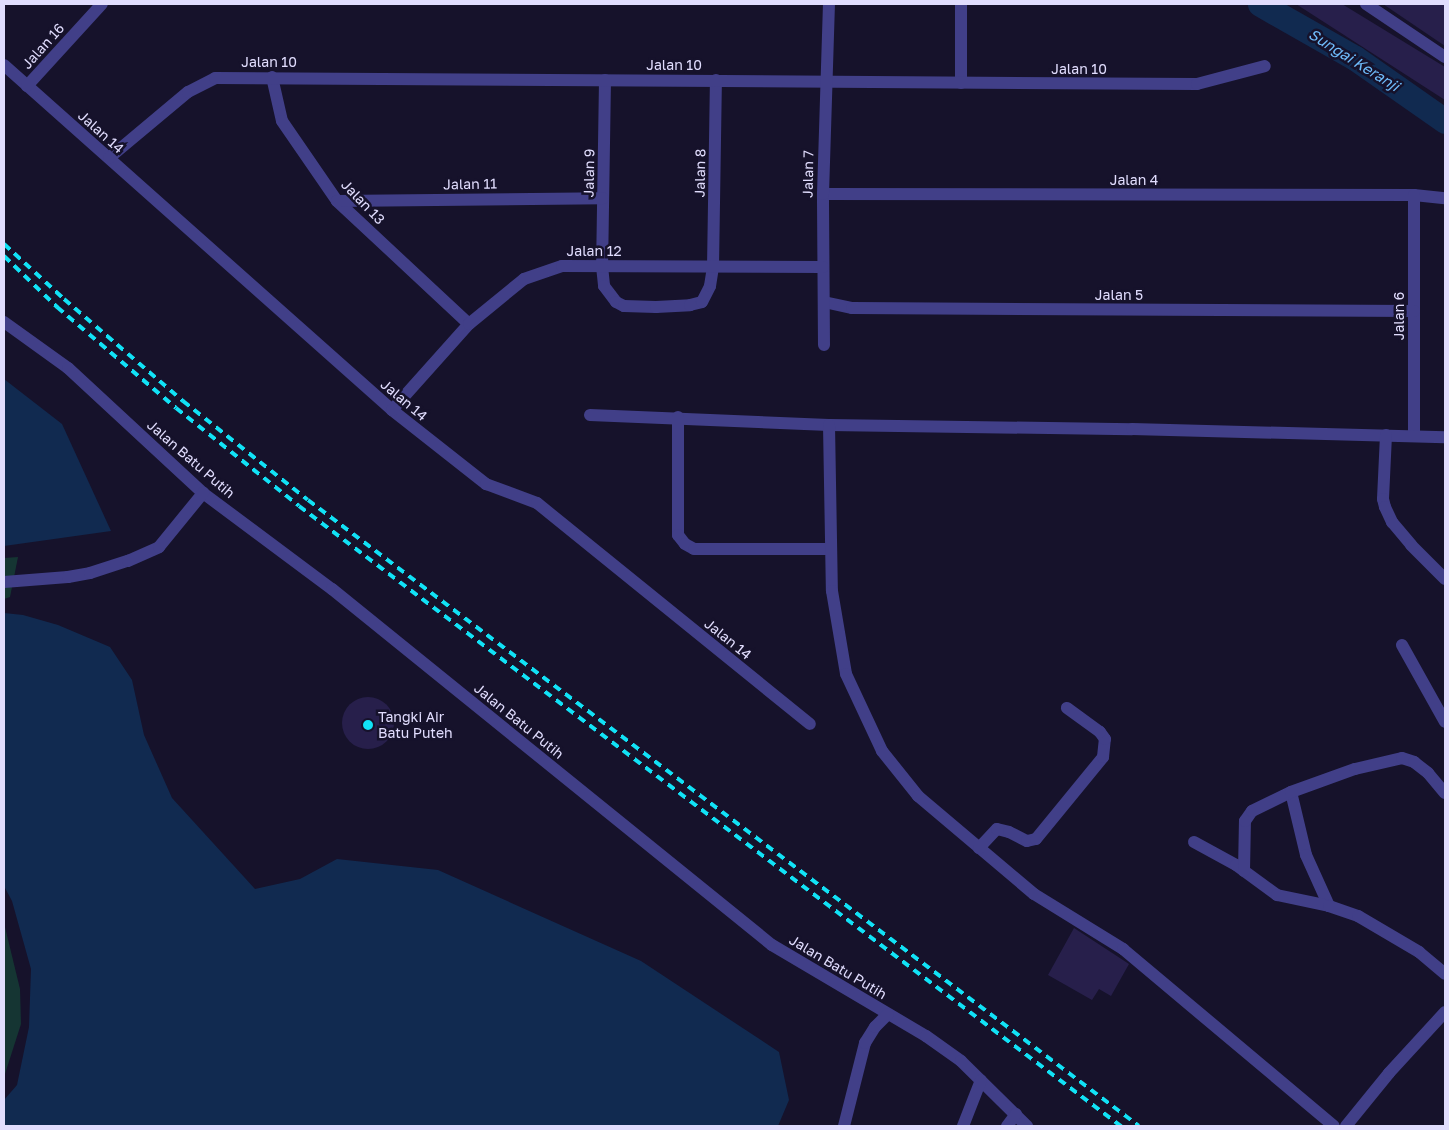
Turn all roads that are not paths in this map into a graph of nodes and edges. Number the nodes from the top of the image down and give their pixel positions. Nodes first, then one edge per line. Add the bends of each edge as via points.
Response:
1 (102, 4) edge
2 (829, 4) edge
3 (961, 4) edge
4 (1366, 4) edge
5 (1445, 57) edge
6 (4, 65) edge
7 (1264, 66) dead end
8 (272, 77) junction
9 (605, 80) junction
10 (716, 80) junction
11 (826, 81) junction
12 (961, 83) junction
13 (27, 86) junction
14 (109, 158) junction
15 (823, 194) junction
16 (1414, 196) junction
17 (603, 198) junction
18 (1445, 198) edge
19 (337, 201) junction
20 (602, 266) junction
21 (713, 267) junction
22 (823, 267) junction
23 (824, 302) junction
24 (1414, 311) junction
25 (4, 322) edge
26 (469, 324) junction
27 (824, 345) dead end
28 (392, 410) junction
29 (590, 414) dead end
30 (678, 417) junction
31 (828, 425) junction
32 (1386, 435) junction
33 (1414, 436) junction
34 (1445, 437) edge
35 (203, 493) junction
36 (830, 549) junction
37 (1445, 579) edge
38 (4, 582) edge
39 (1402, 645) dead end
40 (1067, 708) dead end
41 (1445, 722) edge
42 (810, 724) dead end
43 (1292, 792) junction
44 (1445, 793) edge
45 (1194, 842) dead end
46 (979, 848) junction
47 (1244, 871) junction
48 (1329, 906) junction
49 (1445, 974) edge
50 (1445, 1012) edge
51 (888, 1014) junction
52 (981, 1080) junction
53 (1016, 1114) junction
54 (844, 1126) edge
55 (963, 1126) edge
56 (1007, 1126) edge
57 (1027, 1126) edge
58 (1334, 1126) edge
59 (1346, 1126) edge

1 - 13 street, Jalan 16
2 - 11 street, Jalan 7
3 - 12 street
4 - 5 street
6 - 13 street, Jalan 14
7 - 12 street, Jalan 10 via 1197,84
8 - 9 street, Jalan 10
8 - 14 street, Jalan 10 via 215,78 188,92
8 - 19 street, Jalan 13 via 282,121
9 - 10 street, Jalan 10
9 - 17 street, Jalan 9
10 - 11 street, Jalan 10
10 - 21 street, Jalan 8
11 - 12 street, Jalan 10
11 - 15 street, Jalan 7
13 - 14 street, Jalan 14
14 - 28 street, Jalan 14
15 - 16 street, Jalan 4
15 - 22 street, Jalan 7
16 - 18 street, Jalan 4
16 - 24 street, Jalan 6
17 - 19 street, Jalan 11
17 - 20 street, Jalan 9
19 - 26 street, Jalan 13
20 - 21 street, Jalan 12
20 - 21 street, Jalan 8 via 604,286 616,302 624,306 656,307 702,302 710,286
20 - 26 street, Jalan 12 via 562,266 524,279
21 - 22 street, Jalan 12
22 - 23 street, Jalan 7
23 - 24 street, Jalan 5 via 852,308
23 - 27 street, Jalan 7
24 - 33 street, Jalan 6
25 - 35 street, Jalan Batu Putih via 68,368
26 - 28 street, Jalan 12
28 - 42 street, Jalan 14 via 486,484 537,503
29 - 30 street
30 - 31 street
30 - 36 street via 678,534 685,544 694,549
31 - 32 street
31 - 36 street
32 - 33 street
32 - 37 street via 1385,507 1392,522 1411,545
33 - 34 street
35 - 38 street via 159,546 128,561 68,577
35 - 51 street, Jalan Batu Putih via 332,589 772,944
36 - 46 street via 832,591 846,674 882,751 918,796
39 - 41 street
40 - 46 street via 1100,732 1105,739 1103,757 1036,839 1027,841 997,830
43 - 44 street via 1355,769 1402,758 1414,762 1428,773
43 - 47 street via 1252,811 1245,821
43 - 48 street via 1306,855
45 - 47 street
46 - 58 street via 1034,894 1124,949
47 - 48 street via 1277,895
48 - 49 street via 1358,916 1391,934
50 - 59 street
51 - 52 street, Jalan Batu Putih via 954,1056
51 - 54 street via 865,1043
52 - 53 street, Jalan Batu Putih
52 - 55 street
53 - 56 street
53 - 57 street, Jalan Batu Putih

